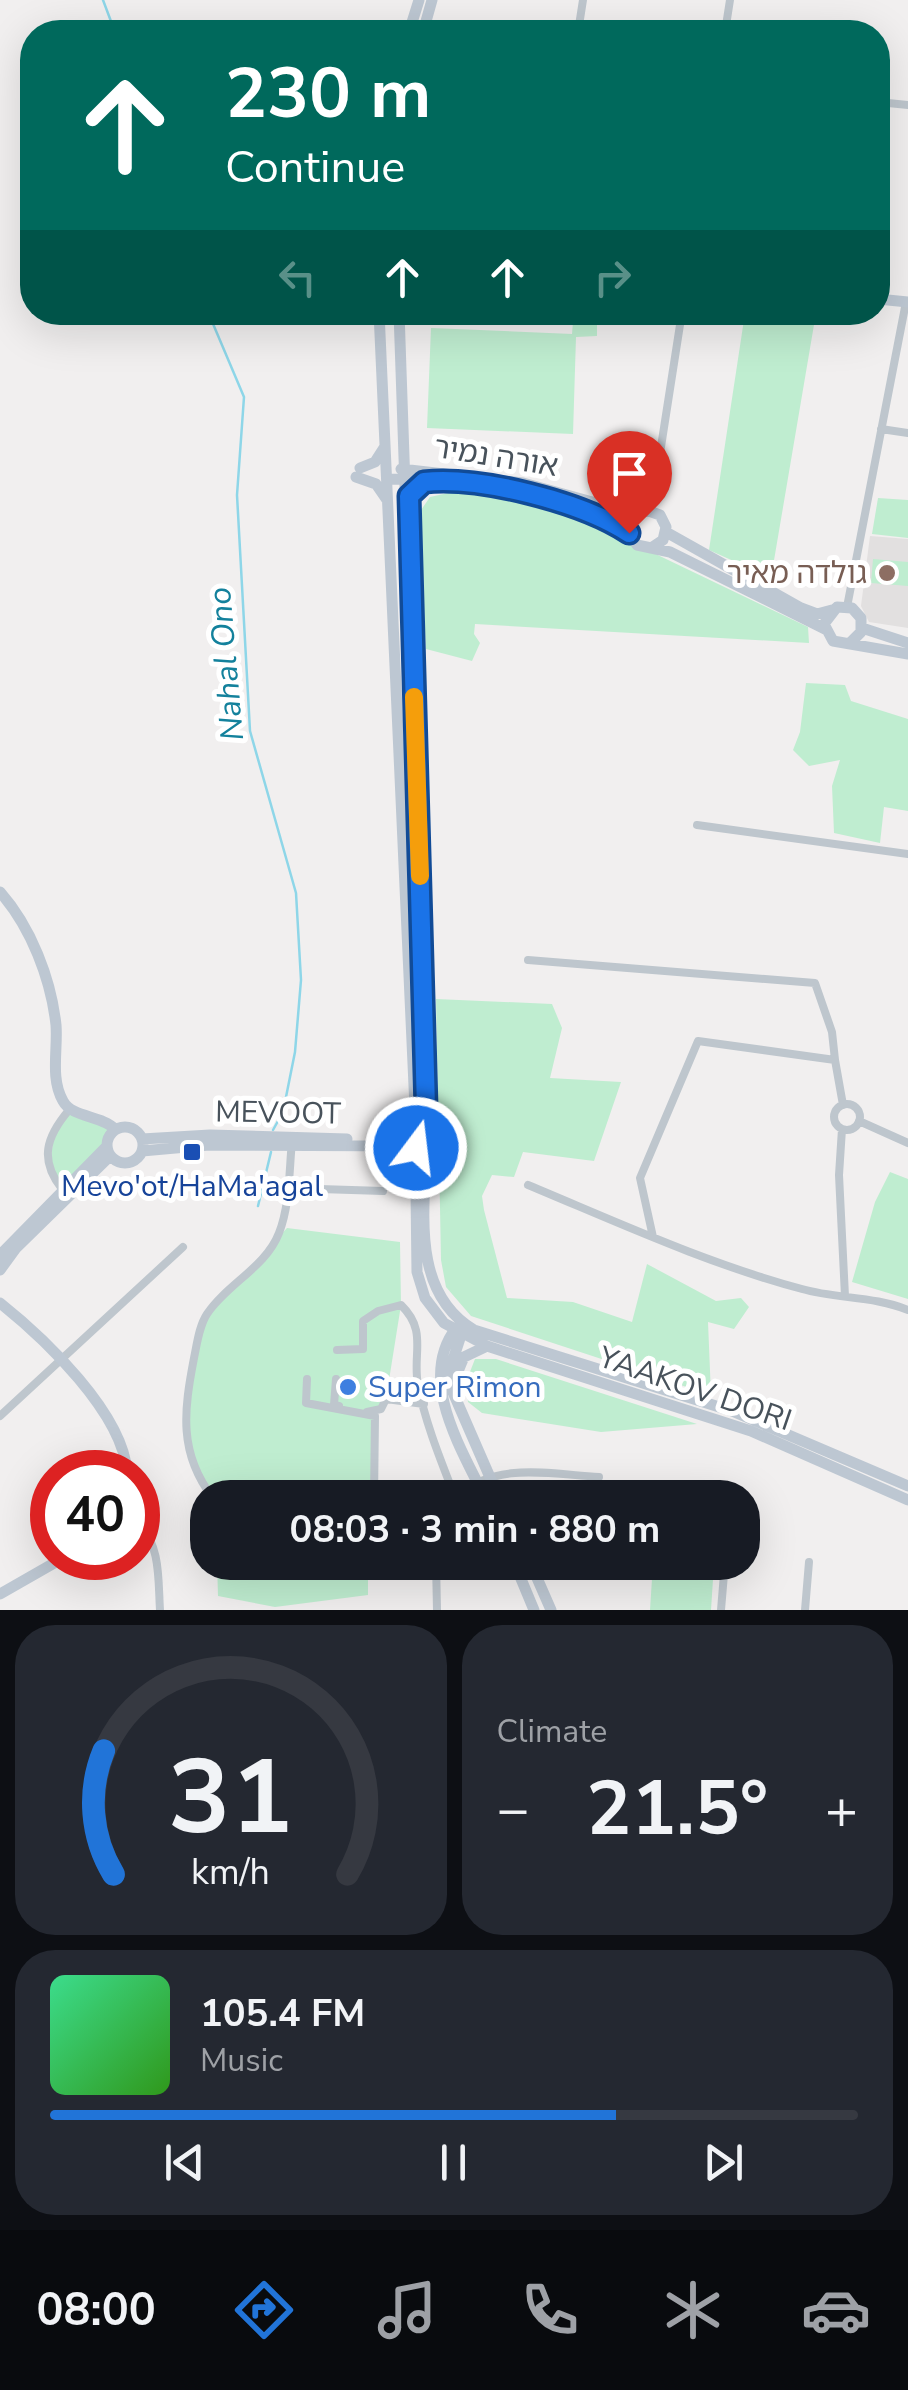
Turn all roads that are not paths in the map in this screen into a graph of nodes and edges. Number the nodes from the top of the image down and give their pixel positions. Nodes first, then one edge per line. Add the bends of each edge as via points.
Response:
1 (907, 302) edge
2 (380, 325) edge
3 (399, 325) edge
4 (678, 325) edge
5 (880, 429) junction
6 (908, 433) edge
7 (386, 444) junction
8 (404, 445) junction
9 (387, 474) junction
10 (405, 474) junction
11 (437, 475) junction
12 (389, 504) junction
13 (407, 504) junction
14 (652, 511) junction
15 (636, 514) junction
16 (666, 532) junction
17 (629, 533) junction
18 (650, 548) junction
19 (848, 606) junction
20 (832, 610) junction
21 (862, 628) junction
22 (825, 629) junction
23 (851, 642) junction
24 (908, 643) edge
25 (908, 654) edge
26 (697, 825) dead end
27 (908, 854) edge
28 (0, 892) edge
29 (528, 960) dead end
30 (835, 1060) junction
31 (844, 1105) junction
32 (415, 1108) junction
33 (70, 1110) junction
34 (859, 1120) junction
35 (842, 1128) junction
36 (116, 1129) junction
37 (292, 1141) junction
38 (908, 1143) edge
39 (384, 1144) junction
40 (419, 1144) junction
41 (142, 1145) junction
42 (108, 1152) junction
43 (416, 1176) junction
44 (528, 1184) dead end
45 (288, 1188) junction
46 (62, 1189) junction
47 (383, 1191) dead end
48 (653, 1237) junction
49 (183, 1246) dead end
50 (0, 1255) edge
51 (0, 1270) edge
52 (845, 1296) junction
53 (0, 1303) edge
54 (432, 1308) junction
55 (908, 1310) edge
56 (460, 1330) junction
57 (486, 1346) junction
58 (337, 1350) dead end
59 (442, 1357) junction
60 (60, 1360) junction
61 (307, 1379) dead end
62 (336, 1379) dead end
63 (418, 1386) junction
64 (452, 1390) junction
65 (386, 1399) junction
66 (424, 1404) junction
67 (0, 1416) edge
68 (119, 1450) edge
69 (599, 1477) dead end
70 (199, 1480) edge
71 (374, 1480) edge
72 (449, 1480) edge
73 (480, 1480) edge
74 (481, 1480) edge
75 (494, 1480) edge
76 (908, 1486) edge
77 (908, 1500) edge
78 (809, 1562) dead end
79 (30, 1577) edge
80 (157, 1580) edge
81 (436, 1580) edge
82 (522, 1580) edge
83 (538, 1580) edge
84 (724, 1580) edge
85 (0, 1594) edge
86 (160, 1610) edge
87 (437, 1610) edge
88 (534, 1610) edge
89 (552, 1610) edge
90 (721, 1610) edge
91 (805, 1610) edge

1 - 5 street
2 - 7 main road
3 - 8 main road
4 - 14 street
5 - 6 street
5 - 19 street
7 - 9 main road
7 - 12 main road via 358,473
8 - 10 main road
8 - 11 main road
9 - 10 main road, אורה נמיר
9 - 12 main road
10 - 11 main road, אורה נמיר
10 - 13 main road
11 - 13 main road via 415,486
11 - 15 main road, אורה נמיר via 523,483
11 - 17 main road, אורה נמיר via 568,506
12 - 32 main road
13 - 40 main road via 421,922
14 - 15 main road
14 - 16 main road via 663,518
15 - 17 main road
16 - 18 main road
16 - 20 main road via 802,608
17 - 18 main road via 637,545
18 - 22 main road
19 - 20 main road
19 - 21 main road
20 - 22 main road
21 - 23 main road
21 - 24 main road
22 - 23 main road via 832,640
23 - 25 main road
26 - 27 street
28 - 33 main road via 43,967 56,1025 59,1090
29 - 30 street via 815,983
30 - 31 street
30 - 48 street via 698,1040 640,1178
31 - 34 street via 857,1109
31 - 35 street via 834,1114
32 - 39 main road
32 - 40 main road
33 - 36 main road
33 - 46 street via 46,1153 48,1172
34 - 35 street
34 - 38 street
35 - 52 street
36 - 41 main road via 131,1128
36 - 42 main road
37 - 39 main road, MEVOOT
37 - 41 main road, MEVOOT
37 - 45 street
39 - 40 main road, MEVOOT
39 - 43 main road via 404,1156
40 - 43 main road
40 - 56 main road via 427,1267
41 - 42 main road via 130,1162
42 - 46 main road
42 - 51 main road
43 - 54 main road via 417,1272
44 - 48 street
45 - 47 street
45 - 70 street via 279,1233 266,1255 205,1316 184,1405 184,1432
46 - 50 main road
48 - 52 street via 804,1290
49 - 60 street
52 - 55 street
53 - 60 main road
54 - 56 main road
54 - 59 main road
56 - 57 main road, YAAKOV DORI
56 - 59 main road
56 - 64 main road
56 - 76 main road, YAAKOV DORI via 732,1410
57 - 64 main road via 464,1357
57 - 77 main road, YAAKOV DORI via 751,1431
58 - 63 street via 363,1349 363,1321 402,1305 420,1341
59 - 73 main road via 440,1389
60 - 67 street
60 - 68 main road via 104,1412
61 - 71 street via 306,1403 375,1416
62 - 65 street via 334,1405 372,1413
63 - 65 street via 387,1382
63 - 66 street
64 - 74 main road
65 - 66 street
66 - 72 street
69 - 75 street via 510,1471
78 - 91 street
79 - 85 main road
80 - 86 street
81 - 87 street
82 - 88 main road
83 - 89 main road
84 - 90 street

